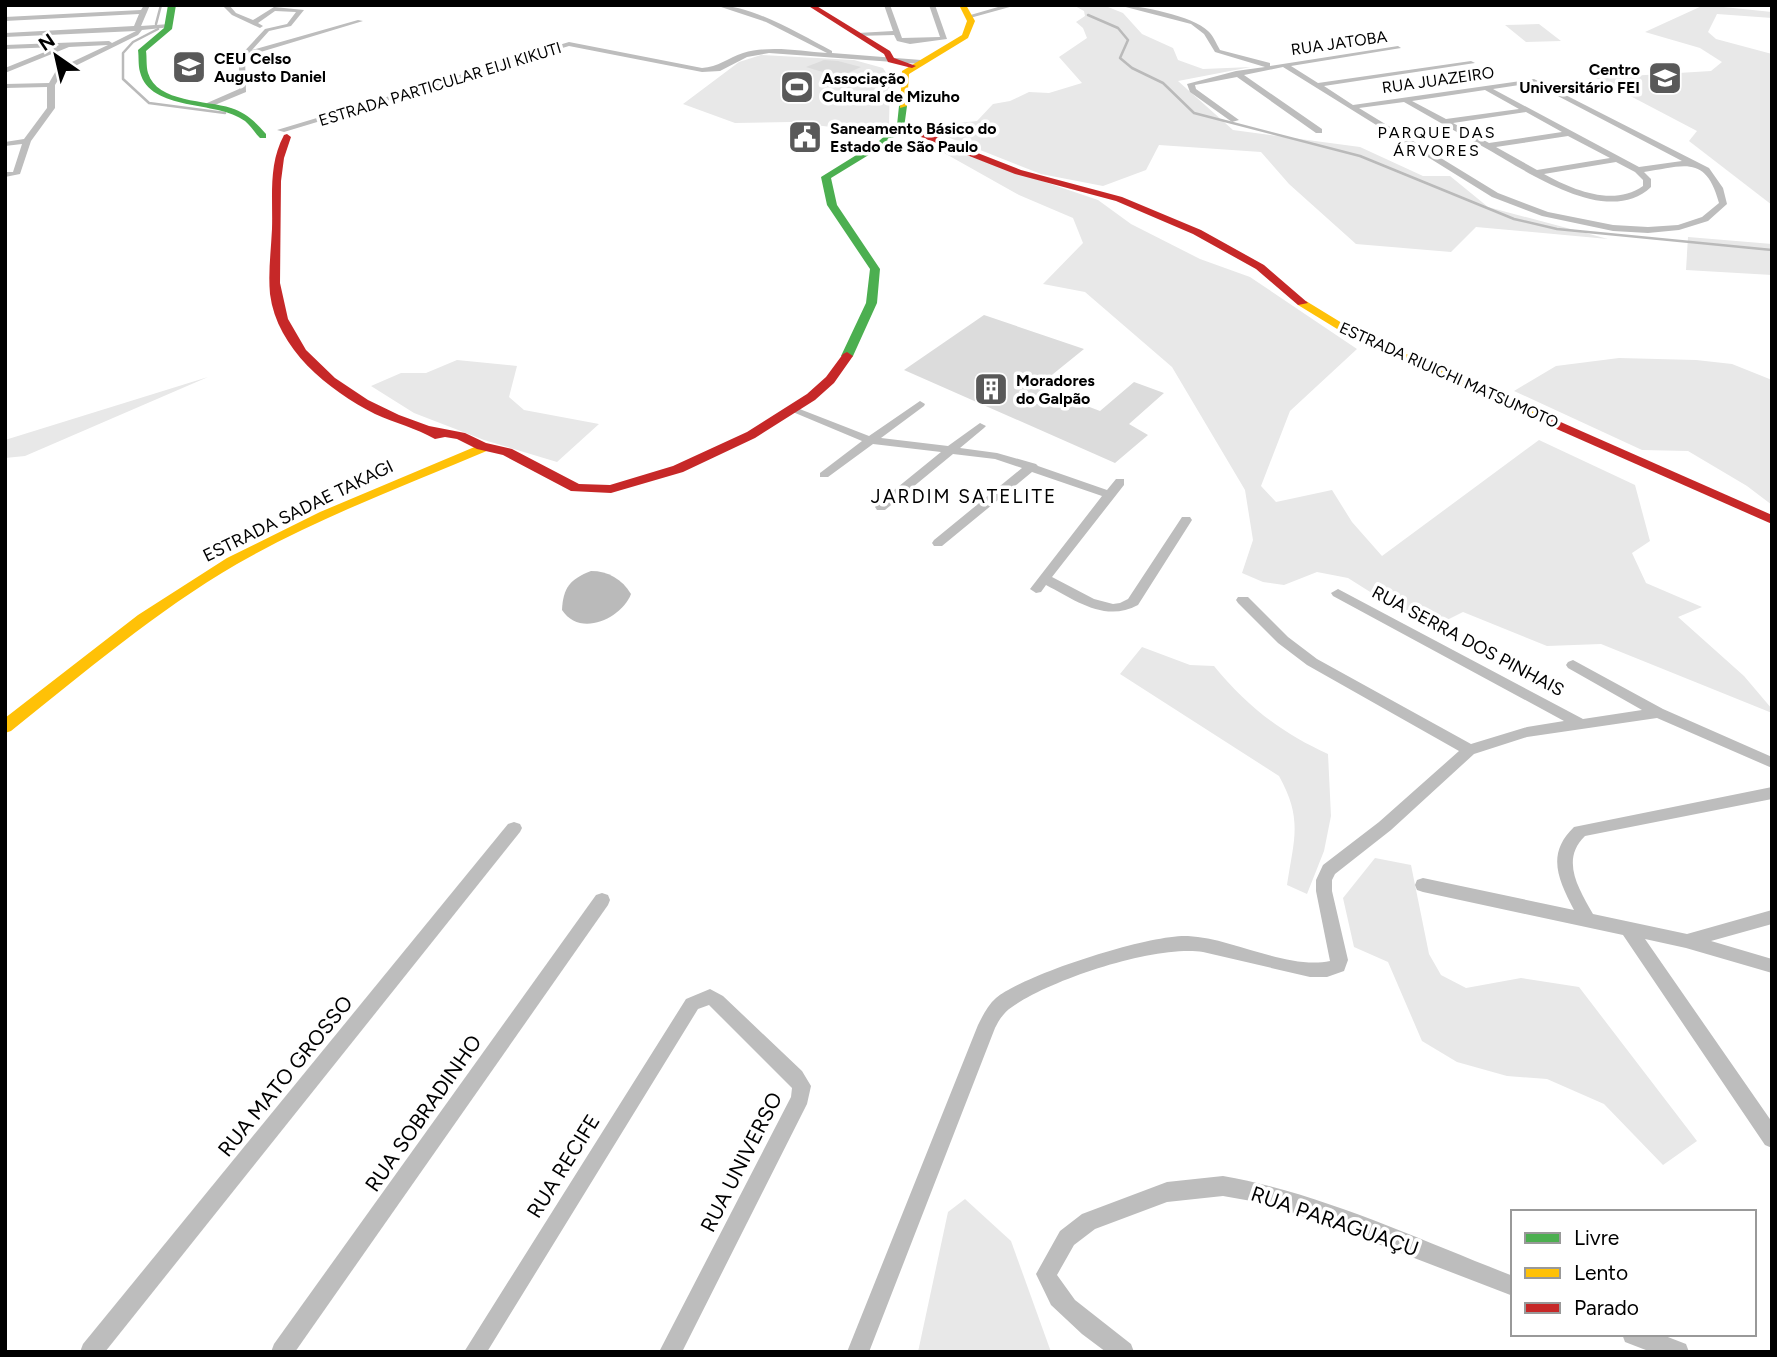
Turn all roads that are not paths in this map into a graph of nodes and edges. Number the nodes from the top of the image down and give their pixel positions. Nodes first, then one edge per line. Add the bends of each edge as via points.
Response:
1 (172, 5) edge
2 (225, 5) edge
3 (718, 5) edge
4 (887, 5) edge
5 (932, 5) edge
6 (1014, 5) edge
7 (1121, 5) edge
8 (289, 6) edge
9 (809, 6) edge
10 (145, 9) edge
11 (966, 11) edge
12 (5, 19) edge
13 (360, 21) dead end
14 (253, 23) junction
15 (170, 26) junction
16 (138, 28) junction
17 (267, 30) junction
18 (86, 31) junction
19 (897, 33) junction
20 (5, 35) edge
21 (858, 35) junction
22 (72, 43) junction
23 (117, 43) junction
24 (5, 47) edge
25 (1398, 48) dead end
26 (247, 51) junction
27 (833, 54) junction
28 (44, 56) junction
29 (5, 58) edge
30 (81, 59) junction
31 (891, 60) junction
32 (1471, 63) dead end
33 (916, 64) junction
34 (1281, 65) junction
35 (5, 71) edge
36 (1236, 74) junction
37 (51, 85) junction
38 (1317, 85) junction
39 (5, 86) edge
40 (1484, 87) junction
41 (1404, 99) junction
42 (210, 105) junction
43 (1352, 107) junction
44 (1527, 110) junction
45 (1235, 120) dead end
46 (1445, 122) junction
47 (901, 127) junction
48 (1319, 131) dead end
49 (272, 133) junction
50 (1570, 134) junction
51 (27, 141) junction
52 (5, 144) edge
53 (1488, 146) junction
54 (1618, 159) junction
55 (1692, 162) junction
56 (1638, 170) junction
57 (1534, 173) junction
58 (5, 175) edge
59 (920, 404) dead end
60 (793, 410) junction
61 (980, 426) dead end
62 (869, 440) junction
63 (476, 449) junction
64 (949, 452) junction
65 (1032, 466) junction
66 (824, 475) dead end
67 (1120, 482) dead end
68 (1110, 495) junction
69 (881, 507) dead end
70 (1186, 520) dead end
71 (1772, 520) edge
72 (938, 543) dead end
73 (1338, 593) dead end
74 (1243, 600) dead end
75 (1573, 665) dead end
76 (1658, 713) junction
77 (1579, 723) junction
78 (5, 727) edge
79 (1469, 750) junction
80 (1772, 763) edge
81 (1772, 793) edge
82 (514, 828) dead end
83 (1423, 885) dead end
84 (602, 900) dead end
85 (1772, 917) edge
86 (1588, 921) junction
87 (1630, 931) junction
88 (1686, 941) junction
89 (1772, 966) edge
90 (692, 1004) joint
91 (1772, 1139) edge
92 (1511, 1285) edge
93 (1638, 1336) edge
94 (91, 1352) edge
95 (282, 1352) edge
96 (475, 1352) edge
97 (670, 1352) edge
98 (858, 1352) edge
99 (1123, 1352) edge
100 (1678, 1352) edge

1 - 15 street
2 - 14 street
3 - 27 street via 788,30
4 - 19 street
5 - 19 street via 944,39 903,42
6 - 11 street
7 - 34 street via 1193,23 1224,54
8 - 14 street via 266,12
8 - 17 street via 301,12 286,27
9 - 21 street
10 - 12 street
10 - 16 street
11 - 33 street via 971,25 965,36
13 - 26 street
14 - 17 street
15 - 16 street
15 - 42 street via 144,48 142,74 163,97
16 - 18 street
16 - 23 street via 136,34
17 - 26 street
18 - 20 street
18 - 22 street
19 - 21 street
21 - 31 street
22 - 23 street
22 - 24 street
22 - 28 street
23 - 30 street
25 - 34 street, RUA JATOBA
26 - 42 street via 240,61 244,88
27 - 31 street, ESTRADA PARTICULAR EIJI KIKUTI
27 - 49 street, ESTRADA PARTICULAR EIJI KIKUTI via 757,53 702,70 571,44
28 - 29 street
28 - 30 street
28 - 35 street
30 - 37 street via 60,71
31 - 33 street
32 - 38 street
33 - 47 street via 903,78
34 - 36 street, RUA JATOBA
34 - 38 street
36 - 45 street, RUA JATOBA via 1190,87
36 - 48 street
37 - 39 street
37 - 51 street via 51,108
38 - 43 street
40 - 41 street, RUA JUAZEIRO
40 - 44 street
40 - 55 street, RUA JUAZEIRO via 1532,81
41 - 43 street, RUA JUAZEIRO
41 - 46 street
42 - 49 street via 241,113
43 - 55 street via 1504,200 1590,225 1663,229 1717,214 1723,204 1719,188 1706,170
44 - 46 street
44 - 50 street
46 - 53 street
47 - 60 street via 826,177 831,202 877,276 842,365
47 - 71 street, ESTRADA RIUICHI MATSUMOTO via 1018,172 1119,200 1197,232 1259,267 1303,304 1350,333
49 - 63 street via 279,160 276,290 287,330 304,352 354,396
50 - 53 street
50 - 54 street
51 - 52 street
51 - 58 street via 16,174
53 - 57 street
54 - 56 street
54 - 57 street
55 - 56 street
56 - 57 street via 1647,179 1647,187 1624,197 1583,193
59 - 62 street
60 - 62 street
60 - 63 street via 692,463 619,489 582,490 513,454
61 - 64 street
62 - 64 street
62 - 66 street
63 - 78 street, ESTRADA SADAE TAKAGI via 233,561 148,614
64 - 65 street via 997,456
64 - 69 street
65 - 68 street
65 - 72 street
67 - 68 street
68 - 70 street via 1041,584 1120,610 1133,603
73 - 77 street, RUA SERRA DOS PINHAIS
74 - 79 street via 1312,662
75 - 76 street
76 - 77 street
76 - 80 street
77 - 79 street via 1502,738
79 - 98 street via 1329,870 1324,891 1337,944 1339,960 1334,968 1304,970 1228,949 1169,945 1065,975 1006,1001 994,1012
81 - 86 street via 1580,831 1566,844 1563,865
82 - 94 street, RUA MATO GROSSO
83 - 86 street
84 - 95 street, RUA SOBRADINHO
85 - 88 street
86 - 87 street
87 - 88 street
87 - 91 street
88 - 89 street
90 - 96 street, RUA RECIFE
90 - 97 street, RUA UNIVERSO via 709,997 718,1001 802,1086 800,1098
92 - 99 street, RUA PARAGUAÇU via 1257,1192 1223,1186 1167,1192 1090,1221 1067,1238 1046,1274 1061,1302
93 - 100 street

